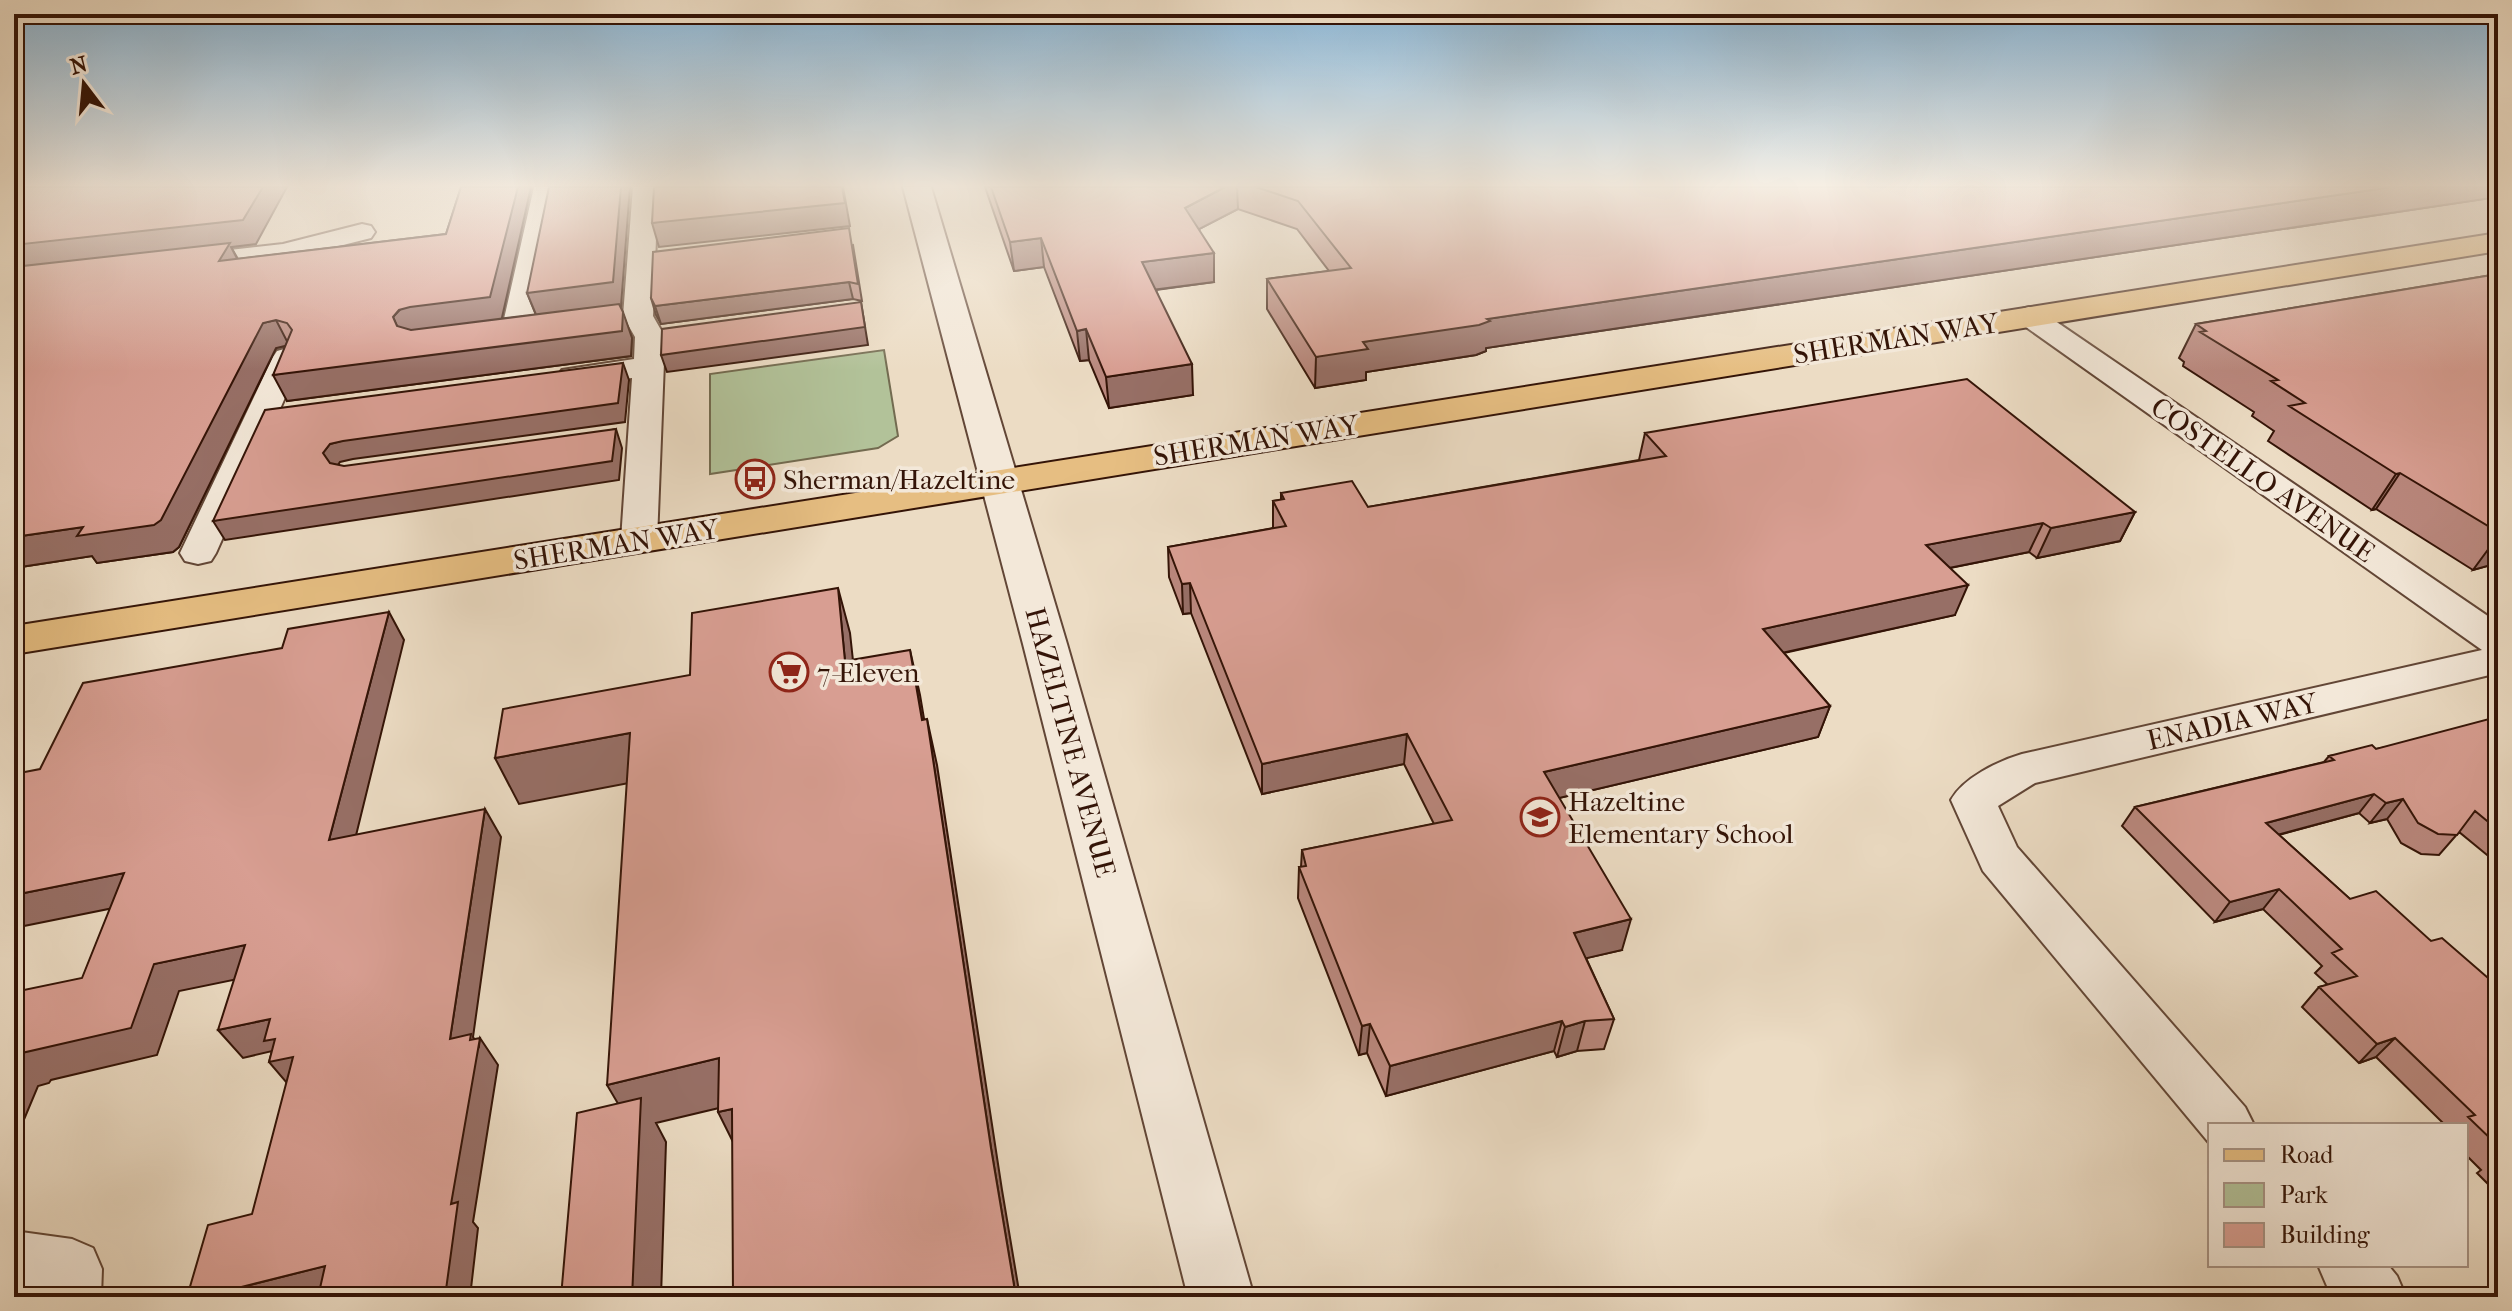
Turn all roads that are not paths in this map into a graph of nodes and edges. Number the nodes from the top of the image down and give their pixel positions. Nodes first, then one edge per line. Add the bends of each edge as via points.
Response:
1 (298, 248) edge
2 (534, 248) edge
3 (642, 248) edge
4 (934, 248) edge
5 (2459, 248) edge
6 (672, 256) edge
7 (640, 260) junction
8 (156, 266) edge
9 (2029, 316) junction
10 (608, 320) edge
11 (547, 328) edge
12 (516, 332) junction
13 (682, 333) edge
14 (485, 336) edge
15 (646, 340) junction
16 (288, 357) edge
17 (540, 381) edge
18 (999, 480) junction
19 (639, 540) junction
20 (198, 553) dead end
21 (14, 640) edge
22 (2498, 642) edge
23 (2498, 660) edge
24 (2224, 1123) edge
25 (14, 1261) edge
26 (2350, 1267) edge
27 (72, 1283) edge
28 (1221, 1297) edge
29 (2376, 1297) edge

1 - 8 street
2 - 12 street
3 - 7 street
4 - 18 street, HAZELTINE AVENUE
5 - 9 main road, SHERMAN WAY
6 - 7 street
7 - 15 street
9 - 18 main road, SHERMAN WAY
9 - 22 street, COSTELLO AVENUE
10 - 15 street
11 - 12 street
12 - 14 street
13 - 15 street
15 - 17 street
15 - 19 street via 631,433
16 - 20 street via 276,416
18 - 19 main road, SHERMAN WAY
18 - 28 street, HAZELTINE AVENUE
19 - 21 main road, SHERMAN WAY
23 - 24 street, ENADIA WAY via 2022,770 1973,800 1999,858
25 - 27 street
26 - 29 street

